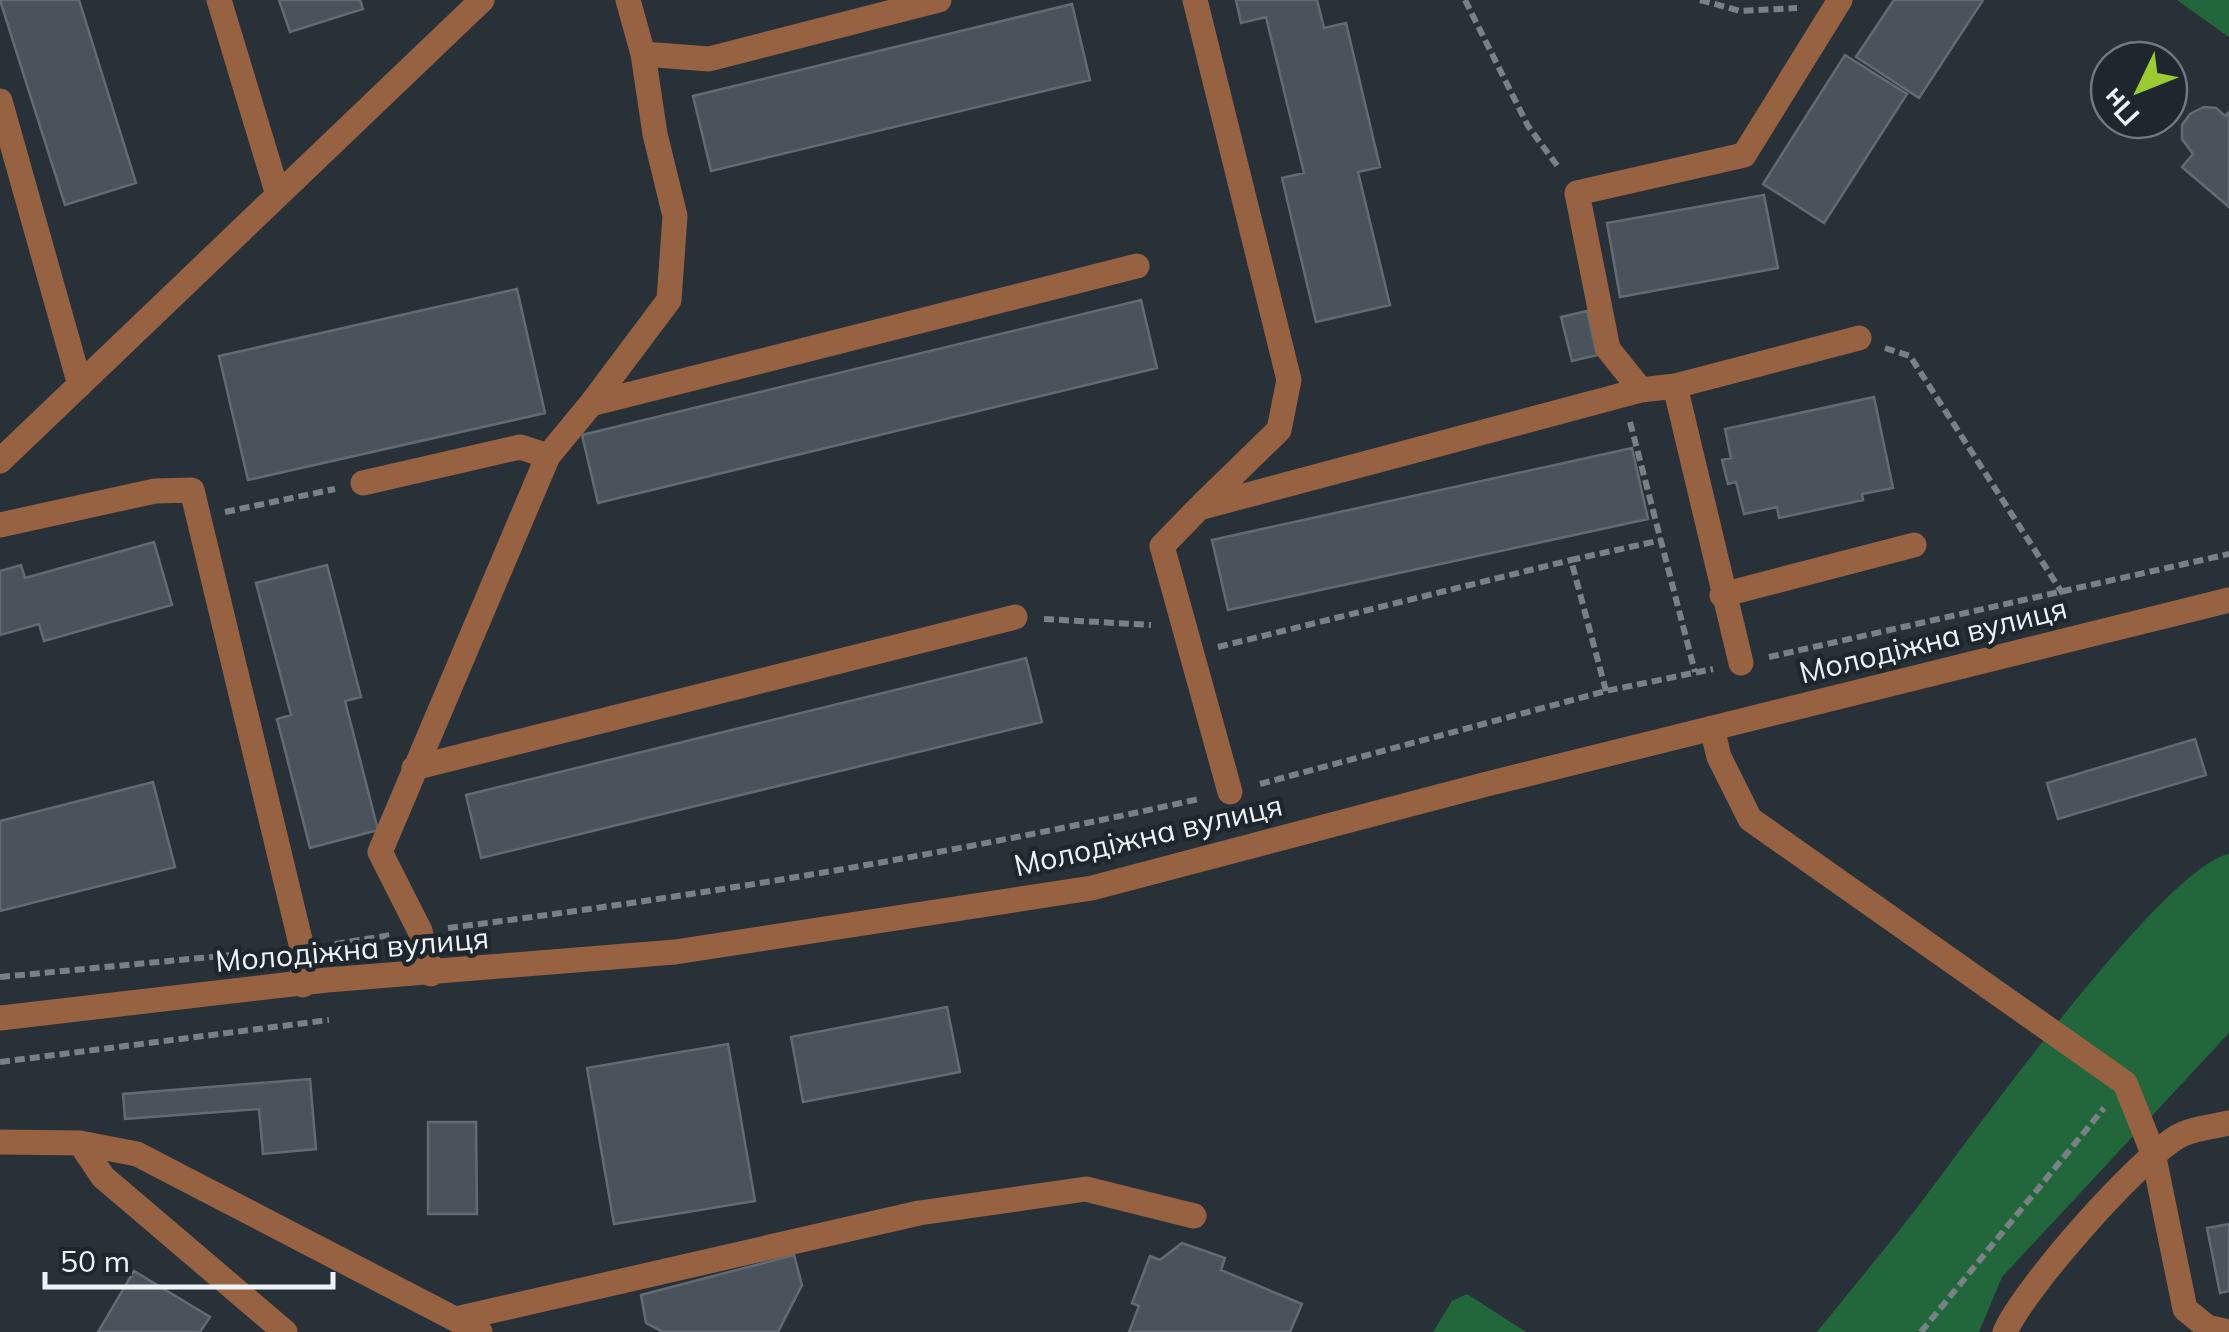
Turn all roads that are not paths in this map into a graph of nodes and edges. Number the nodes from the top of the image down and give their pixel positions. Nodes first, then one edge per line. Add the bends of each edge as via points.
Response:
1 (220, 0) edge
2 (482, 0) edge
3 (628, 0) edge
4 (940, 0) edge
5 (1195, 0) edge
6 (1838, 3) edge
7 (643, 54) junction
8 (0, 102) edge
9 (278, 196) junction
10 (1137, 266) dead end
11 (1859, 338) road end
12 (80, 385) junction
13 (1674, 386) junction
14 (1632, 393) junction
15 (591, 404) junction
16 (548, 456) junction
17 (0, 462) edge
18 (363, 483) road end
19 (1200, 508) junction
20 (0, 525) edge
21 (1914, 545) dead end
22 (1722, 594) junction
23 (2229, 600) edge
24 (1015, 618) road end
25 (1741, 663) road end
26 (1712, 728) junction
27 (414, 768) junction
28 (1230, 792) road end
29 (431, 974) junction
30 (303, 985) junction
31 (0, 1018) edge
32 (2229, 1123) edge
33 (0, 1142) edge
34 (80, 1142) junction
35 (2153, 1153) junction
36 (1194, 1216) dead end
37 (456, 1319) junction
38 (280, 1331) edge
39 (480, 1332) edge
40 (2005, 1332) edge
41 (2229, 1332) edge

1 - 9 street
2 - 9 street
3 - 7 street
4 - 7 street via 710,59
5 - 19 street via 1289,380 1279,430
6 - 14 street via 1744,155 1578,193 1608,349
7 - 15 street via 675,216 669,300
8 - 12 street
9 - 12 street
10 - 15 street
11 - 13 street
12 - 17 street
13 - 14 street
13 - 22 street
14 - 19 street
15 - 16 street
16 - 18 street via 520,448
16 - 27 street
19 - 28 street via 1162,546
20 - 30 street via 192,490 302,948
21 - 22 street
22 - 25 street
23 - 26 street, Молодіжна вулиця
24 - 27 street
26 - 29 street, Молодіжна вулиця via 1092,888 675,952
26 - 35 street via 1719,758 1750,819 2125,1082
27 - 29 street via 380,852 420,931
29 - 30 street, Молодіжна вулиця
30 - 31 street, Молодіжна вулиця
32 - 35 street via 2182,1134
33 - 34 street
34 - 37 street via 136,1154
34 - 38 street via 103,1177
35 - 40 street via 2020,1301
35 - 41 street via 2185,1309
36 - 37 street via 1086,1189 919,1213
37 - 39 street

